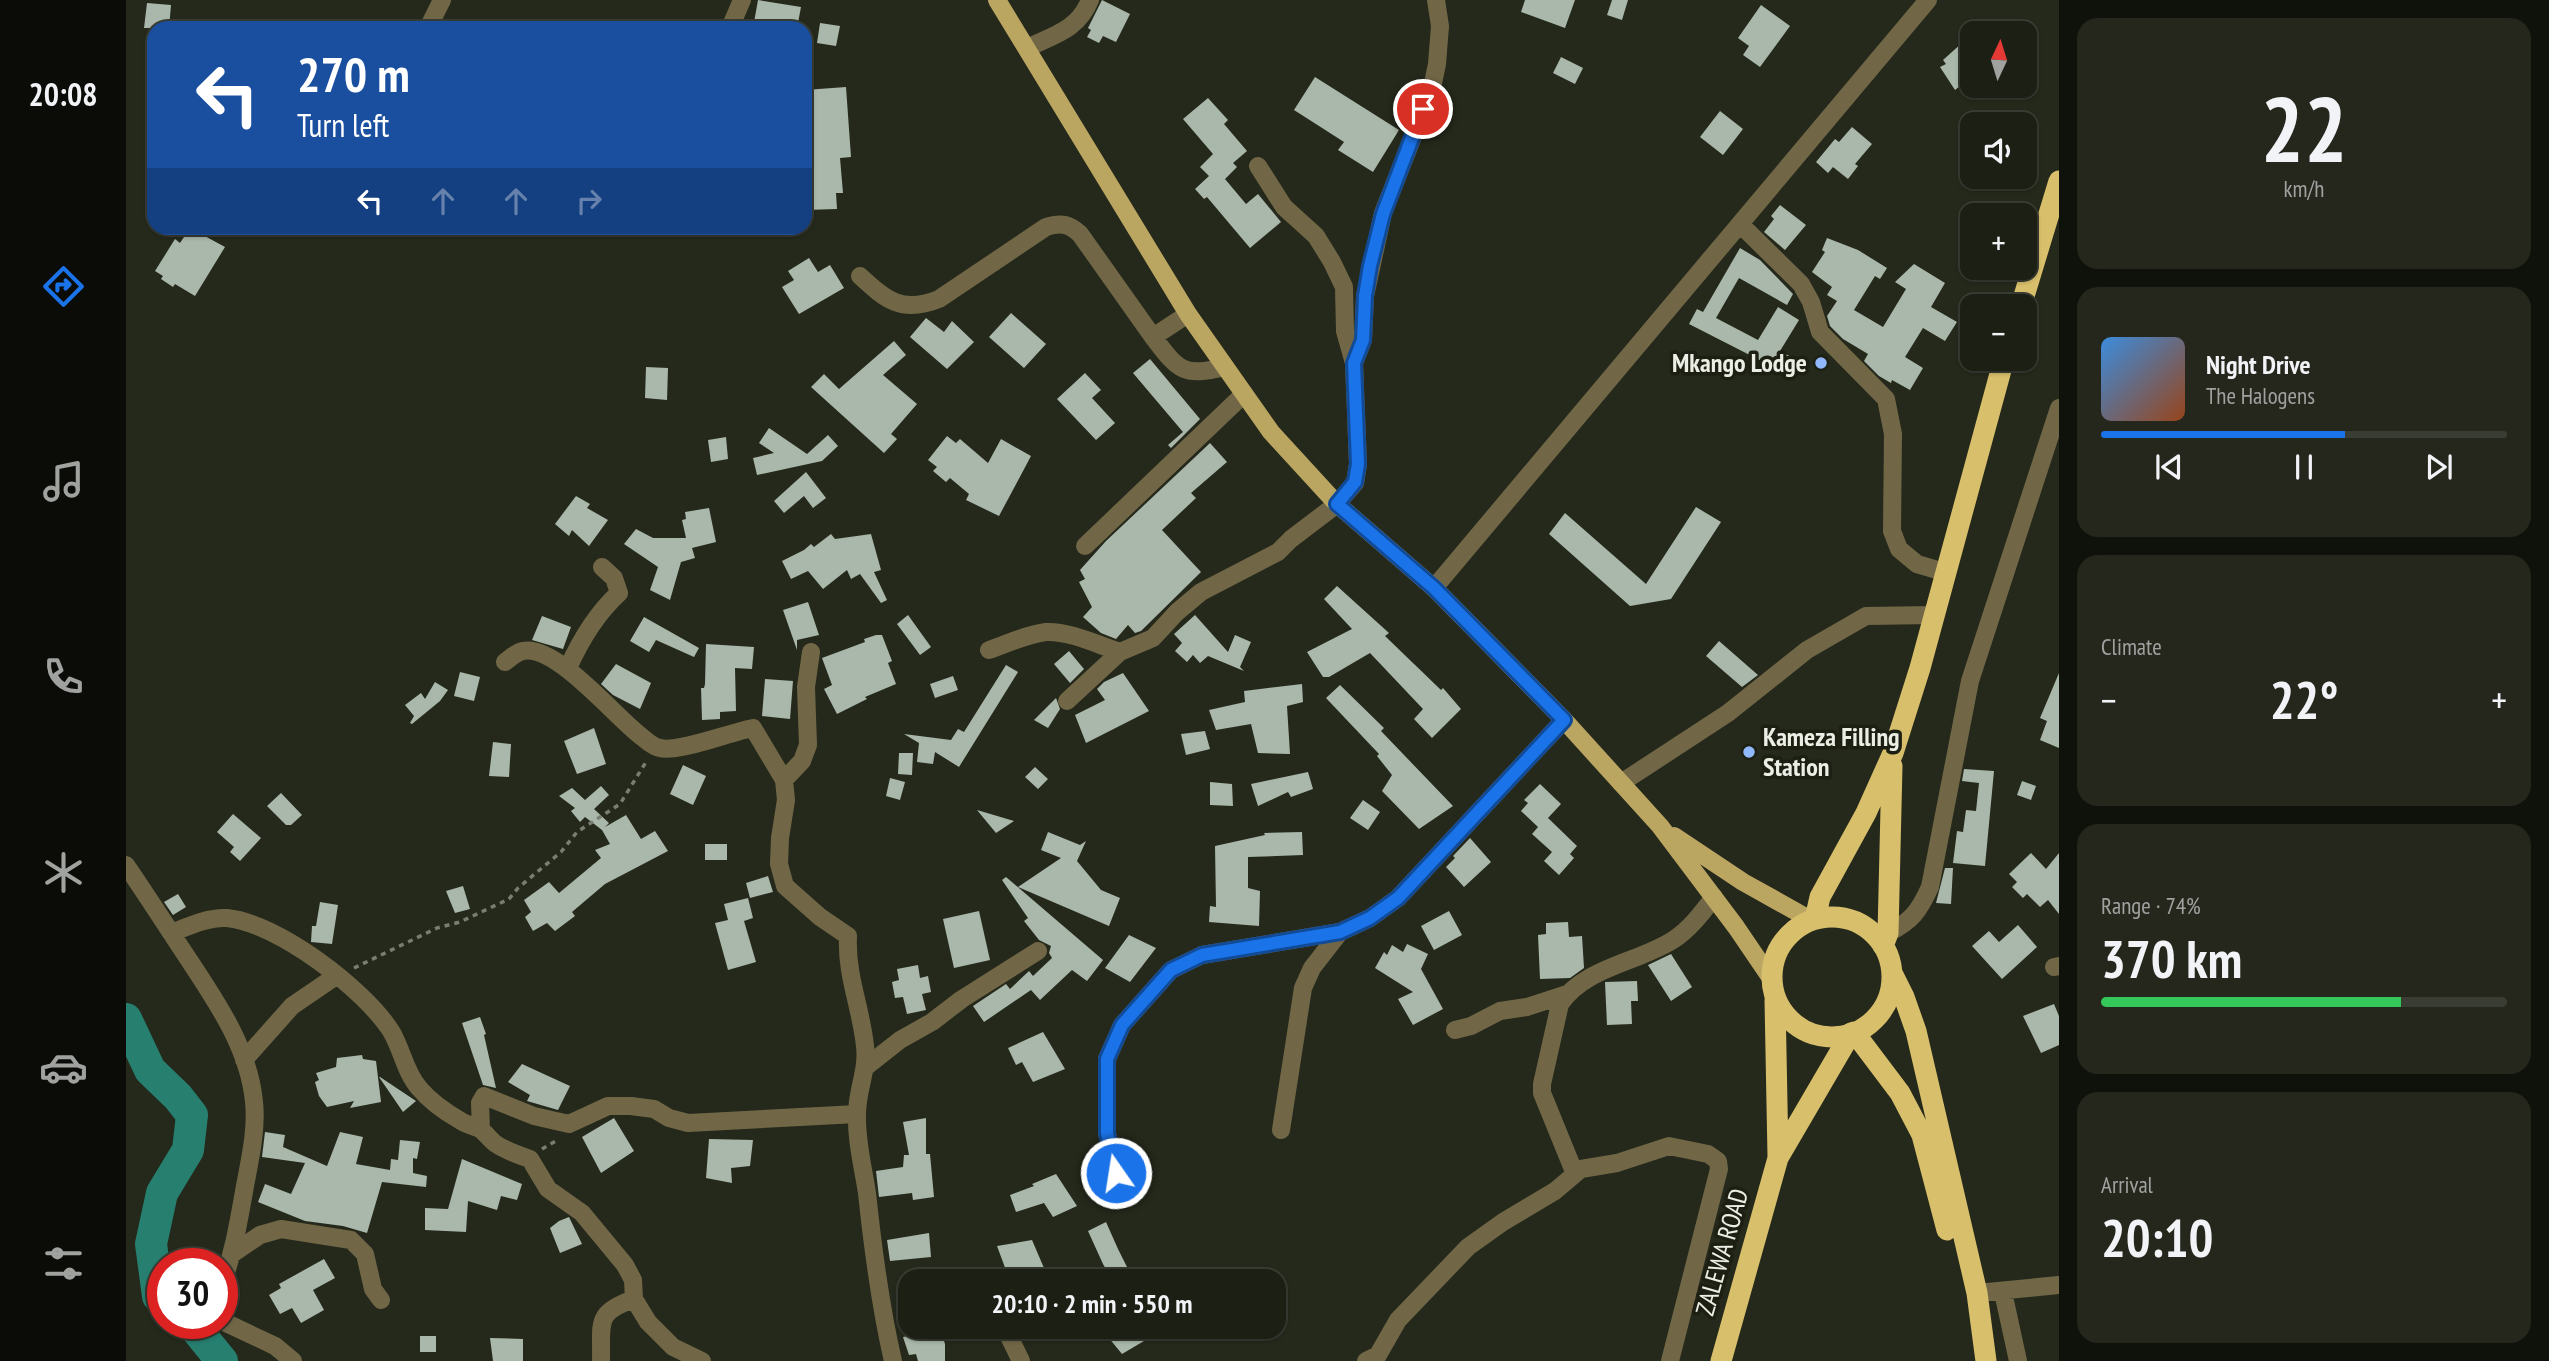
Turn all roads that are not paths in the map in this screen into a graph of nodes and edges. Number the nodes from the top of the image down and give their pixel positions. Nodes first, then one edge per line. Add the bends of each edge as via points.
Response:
1 (442, 0) edge
2 (742, 0) edge
3 (997, 0) edge
4 (1090, 0) edge
5 (1928, 0) edge
6 (1442, 3) edge
7 (432, 21) edge
8 (733, 21) edge
9 (1027, 48) junction
10 (1258, 166) dead end
11 (2059, 181) edge
12 (1741, 225) junction
13 (860, 276) dead end
14 (2025, 294) edge
15 (1188, 314) junction
16 (1153, 337) junction
17 (1354, 363) junction
18 (1225, 367) junction
19 (2001, 371) edge
20 (1244, 394) junction
21 (2059, 408) edge
22 (1337, 504) junction
23 (1085, 546) dead end
24 (602, 567) dead end
25 (1944, 572) junction
26 (1434, 588) junction
27 (1933, 615) junction
28 (989, 650) dead end
29 (811, 652) dead end
30 (1120, 652) junction
31 (505, 662) dead end
32 (568, 668) junction
33 (1067, 701) dead end
34 (1564, 720) junction
35 (1893, 753) junction
36 (784, 779) junction
37 (1621, 783) junction
38 (1660, 826) junction
39 (126, 865) edge
40 (1714, 897) junction
41 (1813, 920) junction
42 (1340, 932) junction
43 (171, 933) junction
44 (1885, 939) junction
45 (1038, 951) dead end
46 (1892, 974) junction
47 (336, 976) junction
48 (1773, 989) junction
49 (1567, 994) junction
50 (1455, 1030) dead end
51 (1853, 1033) junction
52 (244, 1060) junction
53 (867, 1066) junction
54 (857, 1114) junction
55 (481, 1130) junction
56 (1281, 1130) dead end
57 (1778, 1158) junction
58 (1575, 1174) junction
59 (1121, 1193) dead end
60 (233, 1248) edge
61 (238, 1250) edge
62 (2059, 1285) edge
63 (2003, 1292) junction
64 (1977, 1293) junction
65 (634, 1299) junction
66 (381, 1300) dead end
67 (238, 1329) edge
68 (1010, 1339) edge
69 (293, 1361) edge
70 (601, 1361) edge
71 (702, 1361) edge
72 (893, 1361) edge
73 (1021, 1361) edge
74 (1366, 1361) edge
75 (1670, 1361) edge
76 (1721, 1361) edge
77 (1974, 1361) edge
78 (1986, 1361) edge
79 (2018, 1361) edge

1 - 7 street
2 - 8 street
3 - 9 main road
4 - 9 street via 1076,24
5 - 12 street
6 - 17 street via 1432,88 1383,214 1365,296 1363,340
9 - 15 main road
10 - 17 street via 1284,207 1316,236 1332,262 1344,287 1345,331
11 - 14 highway
12 - 25 street via 1801,284 1820,332 1886,399 1893,434 1892,531 1899,549 1917,564
12 - 26 street
13 - 16 street via 885,299 926,305 1059,223 1080,234
15 - 16 street
15 - 18 main road
16 - 18 street via 1171,361 1185,370 1199,373
17 - 22 street via 1358,464 1355,482
18 - 20 main road
19 - 25 highway
20 - 22 main road via 1271,432
20 - 23 street
21 - 44 street via 1970,681 1930,887 1907,924
22 - 26 main road
22 - 30 street via 1278,552 1201,592 1153,638
24 - 32 street via 614,578 619,593 590,626
25 - 27 highway
26 - 34 main road
27 - 35 highway
27 - 37 street via 1867,617 1807,650 1728,713
28 - 30 street via 1033,635 1059,633
29 - 36 street via 806,687 808,745 802,761
30 - 33 street
31 - 32 street via 520,651 532,650
32 - 36 street via 655,747 679,749 753,728
34 - 37 main road
34 - 42 street via 1398,898
35 - 41 highway via 1820,897
35 - 44 highway
36 - 53 street via 779,864 785,887 848,936 852,989
37 - 38 main road
38 - 40 main road
38 - 41 main road via 1743,882
39 - 43 street
40 - 48 main road
40 - 49 street via 1675,939 1591,976
41 - 44 highway via 1853,921
41 - 48 highway via 1781,944 1773,961
42 - 56 street via 1312,968 1303,988
42 - 59 street via 1202,955 1171,970 1122,1025 1107,1059 1105,1090 1107,1133
43 - 47 street via 202,921 242,920 317,959
43 - 52 street via 221,1009
44 - 46 highway
45 - 53 street
46 - 51 highway via 1878,1015
46 - 64 highway via 1916,1031
47 - 52 street via 292,1006
47 - 55 street via 372,1006 392,1032 420,1090 460,1121
48 - 51 highway via 1790,1020 1812,1033
48 - 57 highway, ZALEWA ROAD
49 - 50 street via 1500,1011
49 - 58 street via 1558,1011 1542,1093
51 - 57 highway, ZALEWA ROAD
51 - 77 highway via 1900,1093 1922,1135 1942,1204
52 - 60 street via 254,1125
53 - 54 street
54 - 55 street via 688,1123 631,1105 608,1106 569,1124 484,1096
54 - 72 street via 873,1255
55 - 65 street via 509,1152 530,1159 548,1189 582,1213 625,1265 633,1280
57 - 76 highway, ZALEWA ROAD
58 - 74 street via 1468,1247 1398,1320 1378,1355
58 - 75 street via 1589,1166 1617,1163 1669,1146 1708,1154 1718,1161
61 - 66 street via 260,1235 281,1229 351,1240 365,1254 373,1289
62 - 63 street
63 - 64 street
63 - 79 street
64 - 78 highway
65 - 70 street via 607,1311 602,1321
65 - 71 street via 648,1322 673,1347
67 - 69 street via 275,1346
68 - 73 street

